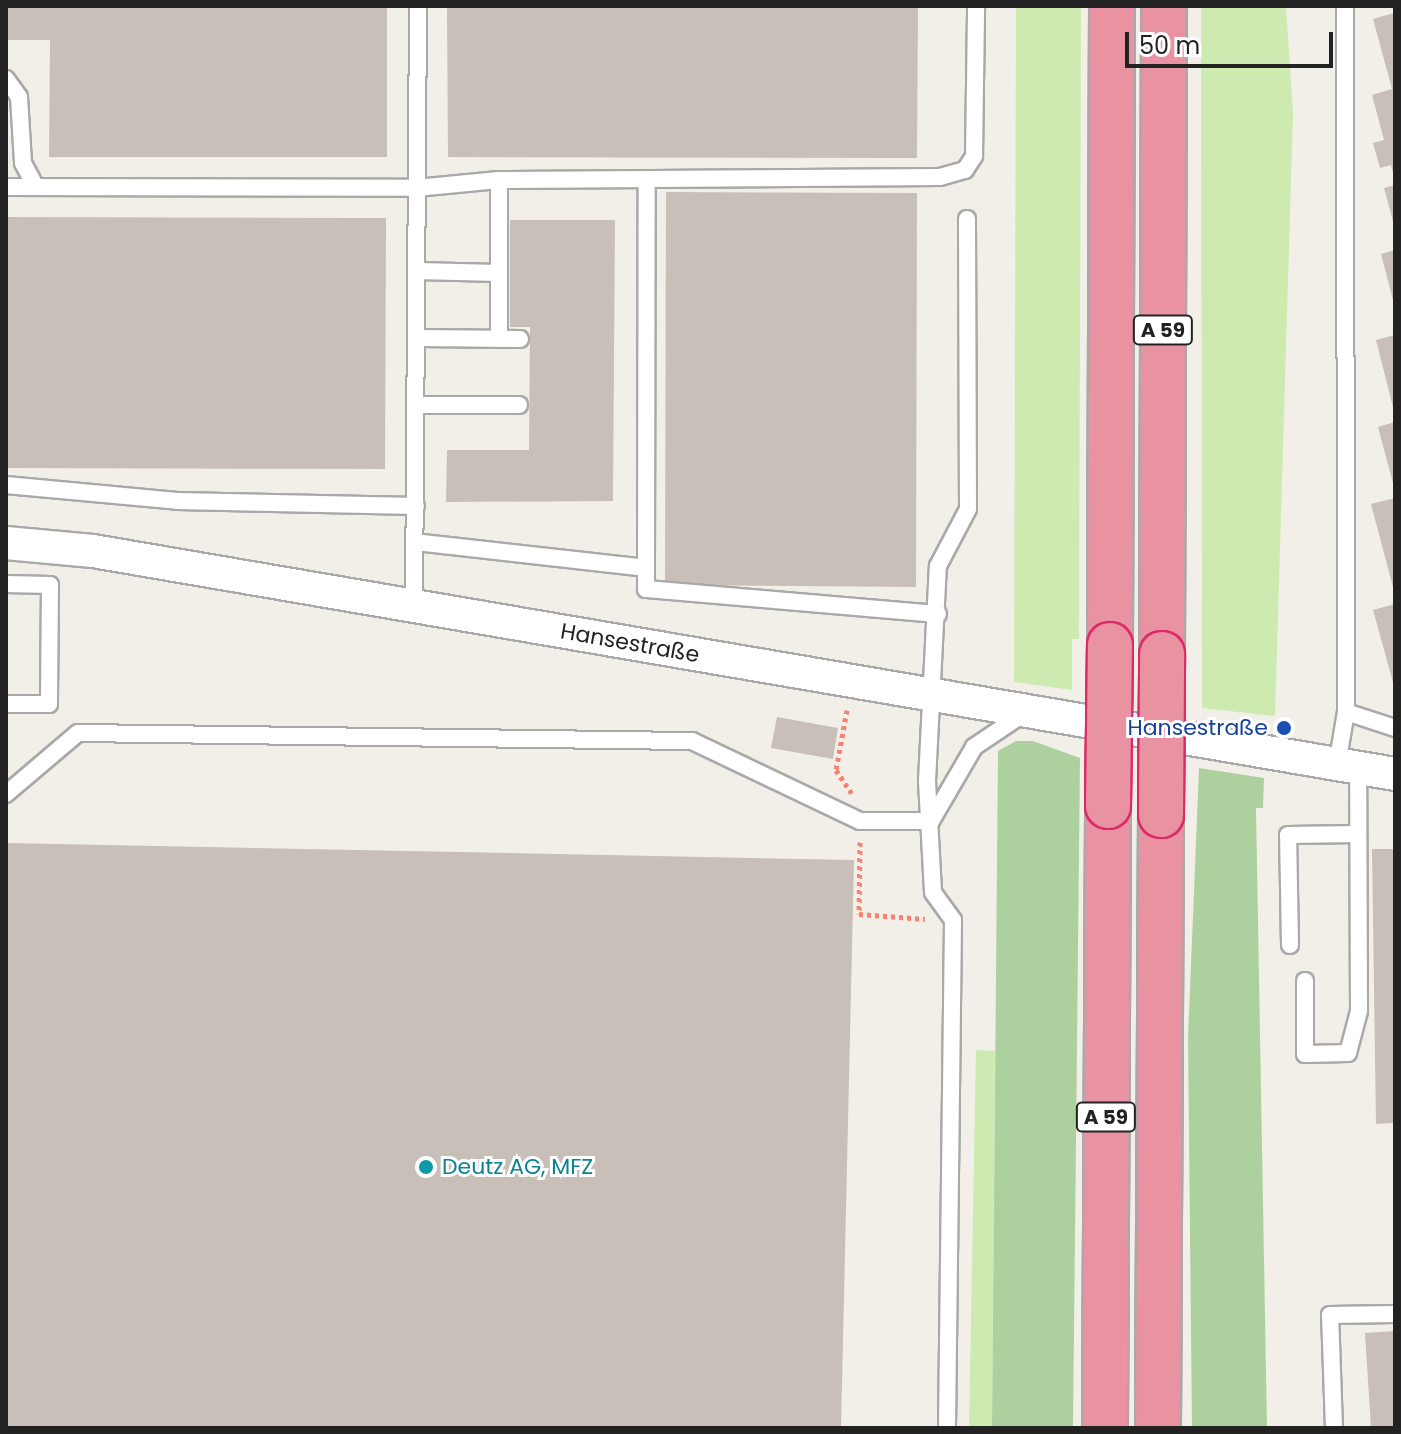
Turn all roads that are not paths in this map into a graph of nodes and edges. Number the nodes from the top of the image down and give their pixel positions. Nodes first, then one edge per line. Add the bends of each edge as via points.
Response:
1 (418, 6) edge
2 (976, 6) edge
3 (1112, 6) edge
4 (1164, 6) edge
5 (1345, 6) edge
6 (6, 79) edge
7 (499, 180) junction
8 (647, 180) junction
9 (6, 187) edge
10 (36, 187) junction
11 (416, 188) junction
12 (967, 219) dead end
13 (417, 271) junction
14 (499, 273) junction
15 (417, 338) junction
16 (499, 339) junction
17 (520, 339) dead end
18 (417, 405) junction
19 (519, 405) dead end
20 (6, 485) edge
21 (416, 506) junction
22 (415, 542) junction
23 (6, 543) edge
24 (646, 568) junction
25 (6, 584) edge
26 (414, 606) junction
27 (938, 614) junction
28 (936, 696) junction
29 (6, 704) edge
30 (1028, 712) junction
31 (1346, 712) junction
32 (1395, 728) edge
33 (1348, 766) junction
34 (1395, 774) edge
35 (6, 794) edge
36 (931, 821) junction
37 (1358, 834) junction
38 (1290, 945) dead end
39 (1305, 981) dead end
40 (1395, 1314) edge
41 (947, 1428) edge
42 (1105, 1428) edge
43 (1158, 1428) edge
44 (1334, 1428) edge

1 - 11 lane
2 - 8 lane via 977,127 974,156 965,170 915,179
3 - 42 highway, A 59, bridge
4 - 43 highway, A 59, bridge
5 - 31 lane
6 - 10 lane via 19,97 23,163
7 - 8 lane
7 - 11 lane
7 - 14 lane
8 - 24 lane
9 - 10 lane
10 - 11 lane
11 - 13 lane
12 - 27 lane via 968,509 938,566
13 - 14 lane
13 - 15 lane
14 - 16 lane
15 - 16 lane
15 - 18 lane
16 - 17 lane
18 - 19 lane
18 - 21 lane
20 - 21 lane via 177,501
21 - 22 lane
22 - 24 lane
22 - 26 lane
23 - 26 street, Hansestraße via 93,551
24 - 27 lane via 646,589
25 - 29 lane via 50,585 49,704
26 - 28 street, Hansestraße
27 - 28 lane
28 - 30 street, Hansestraße
28 - 36 lane via 927,781
30 - 33 street, Hansestraße
30 - 36 lane via 974,747
31 - 32 lane
31 - 33 lane
33 - 34 street, Hansestraße
33 - 37 lane
35 - 36 lane via 78,733 692,741 860,821
36 - 41 lane via 933,892 953,920
37 - 38 lane via 1288,835
37 - 39 lane via 1359,1011 1348,1053 1305,1054
40 - 44 lane via 1330,1315

